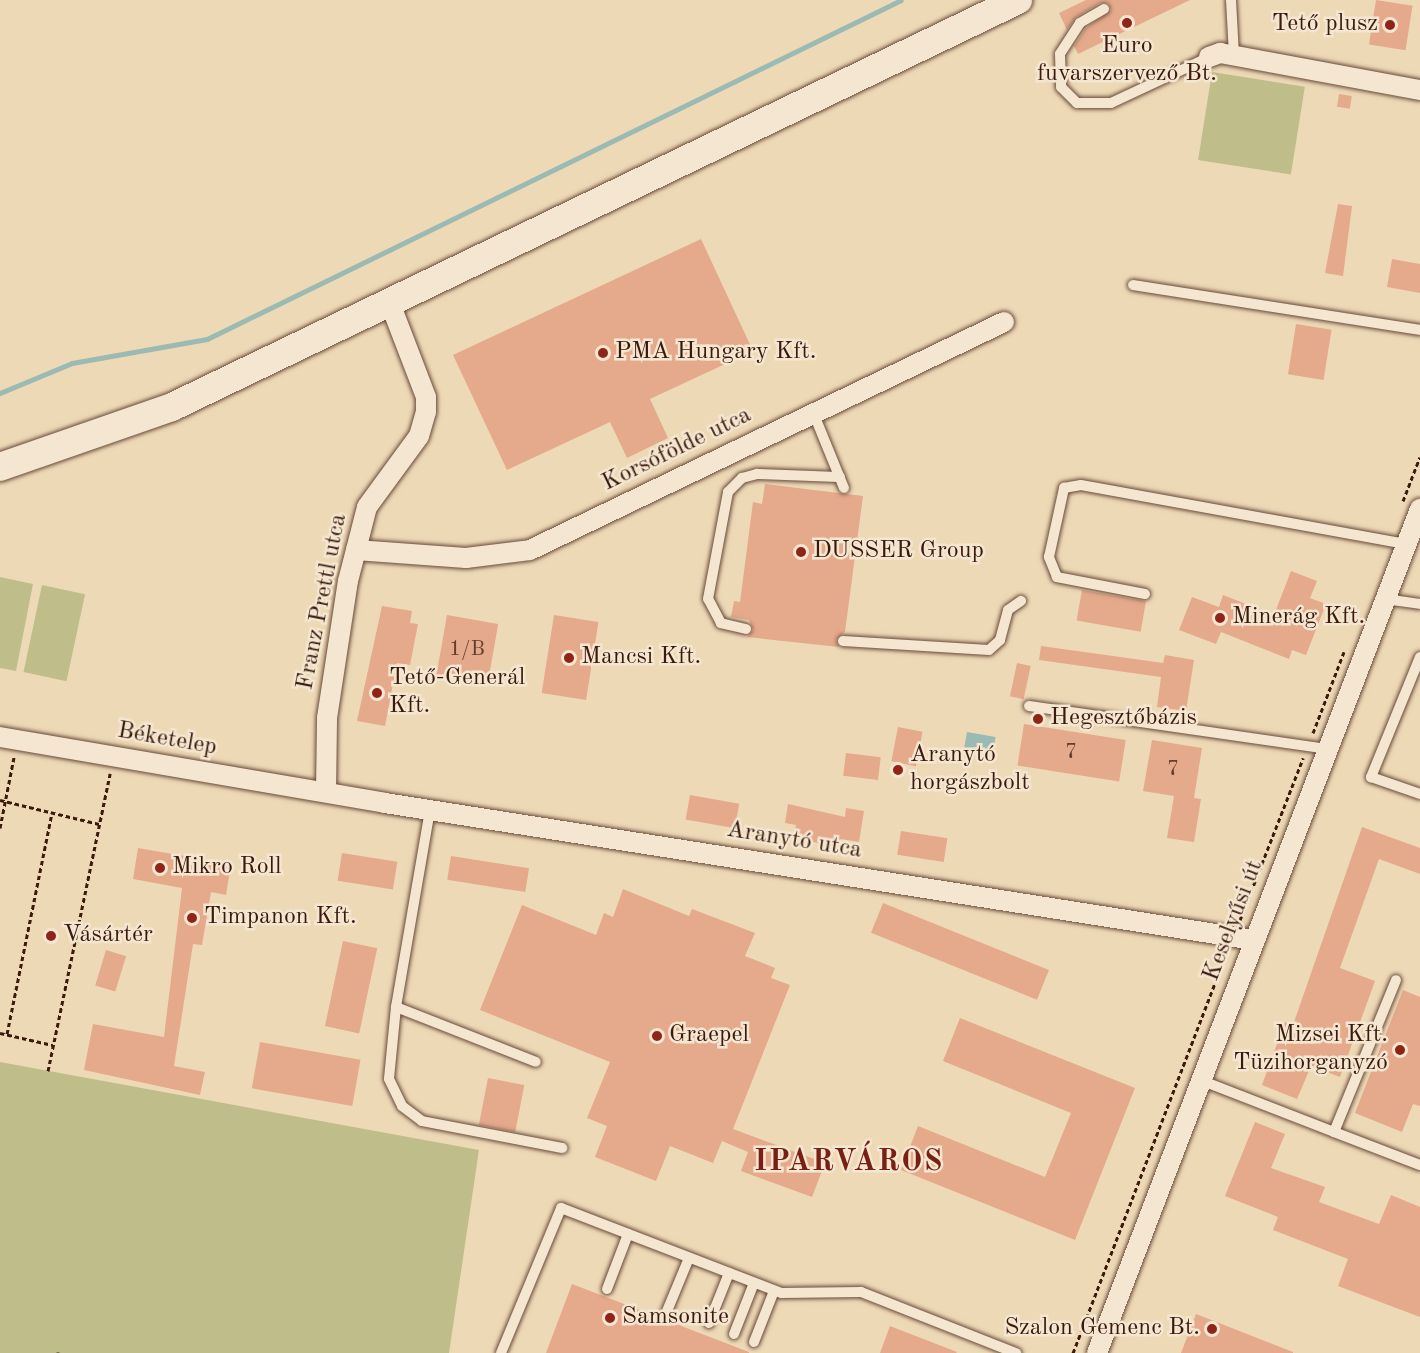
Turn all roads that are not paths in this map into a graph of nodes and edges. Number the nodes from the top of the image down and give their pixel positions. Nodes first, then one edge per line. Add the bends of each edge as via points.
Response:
1 (1018, 0) edge
2 (1231, 0) edge
3 (1104, 9) dead end
4 (1234, 56) junction
5 (1209, 57) joint
6 (1420, 90) edge
7 (1133, 285) dead end
8 (390, 303) junction
9 (1004, 322) dead end
10 (1420, 330) edge
11 (813, 412) junction
12 (0, 467) edge
13 (1420, 509) edge
14 (1397, 542) junction
15 (356, 550) junction
16 (1145, 594) dead end
17 (1385, 599) junction
18 (1021, 601) dead end
19 (1420, 604) edge
20 (746, 629) dead end
21 (843, 641) dead end
22 (1420, 657) edge
23 (1408, 686) junction
24 (1420, 690) edge
25 (1029, 706) dead end
26 (9, 739) edge
27 (1327, 749) junction
28 (326, 792) junction
29 (1420, 794) edge
30 (430, 810) junction
31 (1254, 940) junction
32 (1396, 980) dead end
33 (396, 1007) junction
34 (536, 1062) dead end
35 (1200, 1080) junction
36 (1334, 1132) junction
37 (562, 1148) dead end
38 (1420, 1165) edge
39 (628, 1234) junction
40 (689, 1258) junction
41 (729, 1273) junction
42 (754, 1283) junction
43 (607, 1289) dead end
44 (774, 1291) junction
45 (667, 1311) dead end
46 (709, 1323) dead end
47 (734, 1334) dead end
48 (754, 1342) dead end
49 (501, 1353) edge
50 (1016, 1353) edge
51 (1097, 1353) edge

1 - 8 main road
2 - 4 lane
3 - 5 lane via 1080,23 1060,54 1061,87 1077,103 1111,103
4 - 5 street via 1220,53
4 - 6 street
7 - 10 lane
8 - 12 main road via 172,407
8 - 15 street, Franz Prettl utca via 426,397 426,412 418,436 367,507
9 - 11 street, Korsófölde utca
11 - 15 street, Korsófölde utca via 530,550 466,558
11 - 20 lane via 842,482 757,474 742,478 728,492 708,599 721,623
13 - 14 street, Keselyűsi út
14 - 16 lane via 1081,486 1064,488 1059,496 1049,557 1057,577
14 - 17 street, Keselyűsi út
15 - 28 street, Franz Prettl utca via 327,718
17 - 19 lane
17 - 27 street, Keselyűsi út
18 - 21 lane via 1008,610 1000,640 989,650
22 - 23 lane
23 - 24 lane
23 - 29 lane via 1371,777
25 - 27 lane
26 - 28 street, Béketelep
27 - 31 street, Keselyűsi út
28 - 30 street, Aranytó utca
30 - 31 street, Aranytó utca
30 - 33 lane
31 - 35 street, Keselyűsi út
32 - 36 lane
33 - 34 lane
33 - 37 lane via 389,1079 411,1114 436,1126
35 - 36 lane
35 - 51 street, Keselyűsi út
36 - 38 lane
39 - 40 lane
39 - 43 lane
39 - 49 lane via 561,1208
40 - 41 lane
40 - 45 lane
41 - 42 lane
41 - 46 lane
42 - 44 lane
42 - 47 lane
44 - 48 lane
44 - 50 lane via 861,1292

